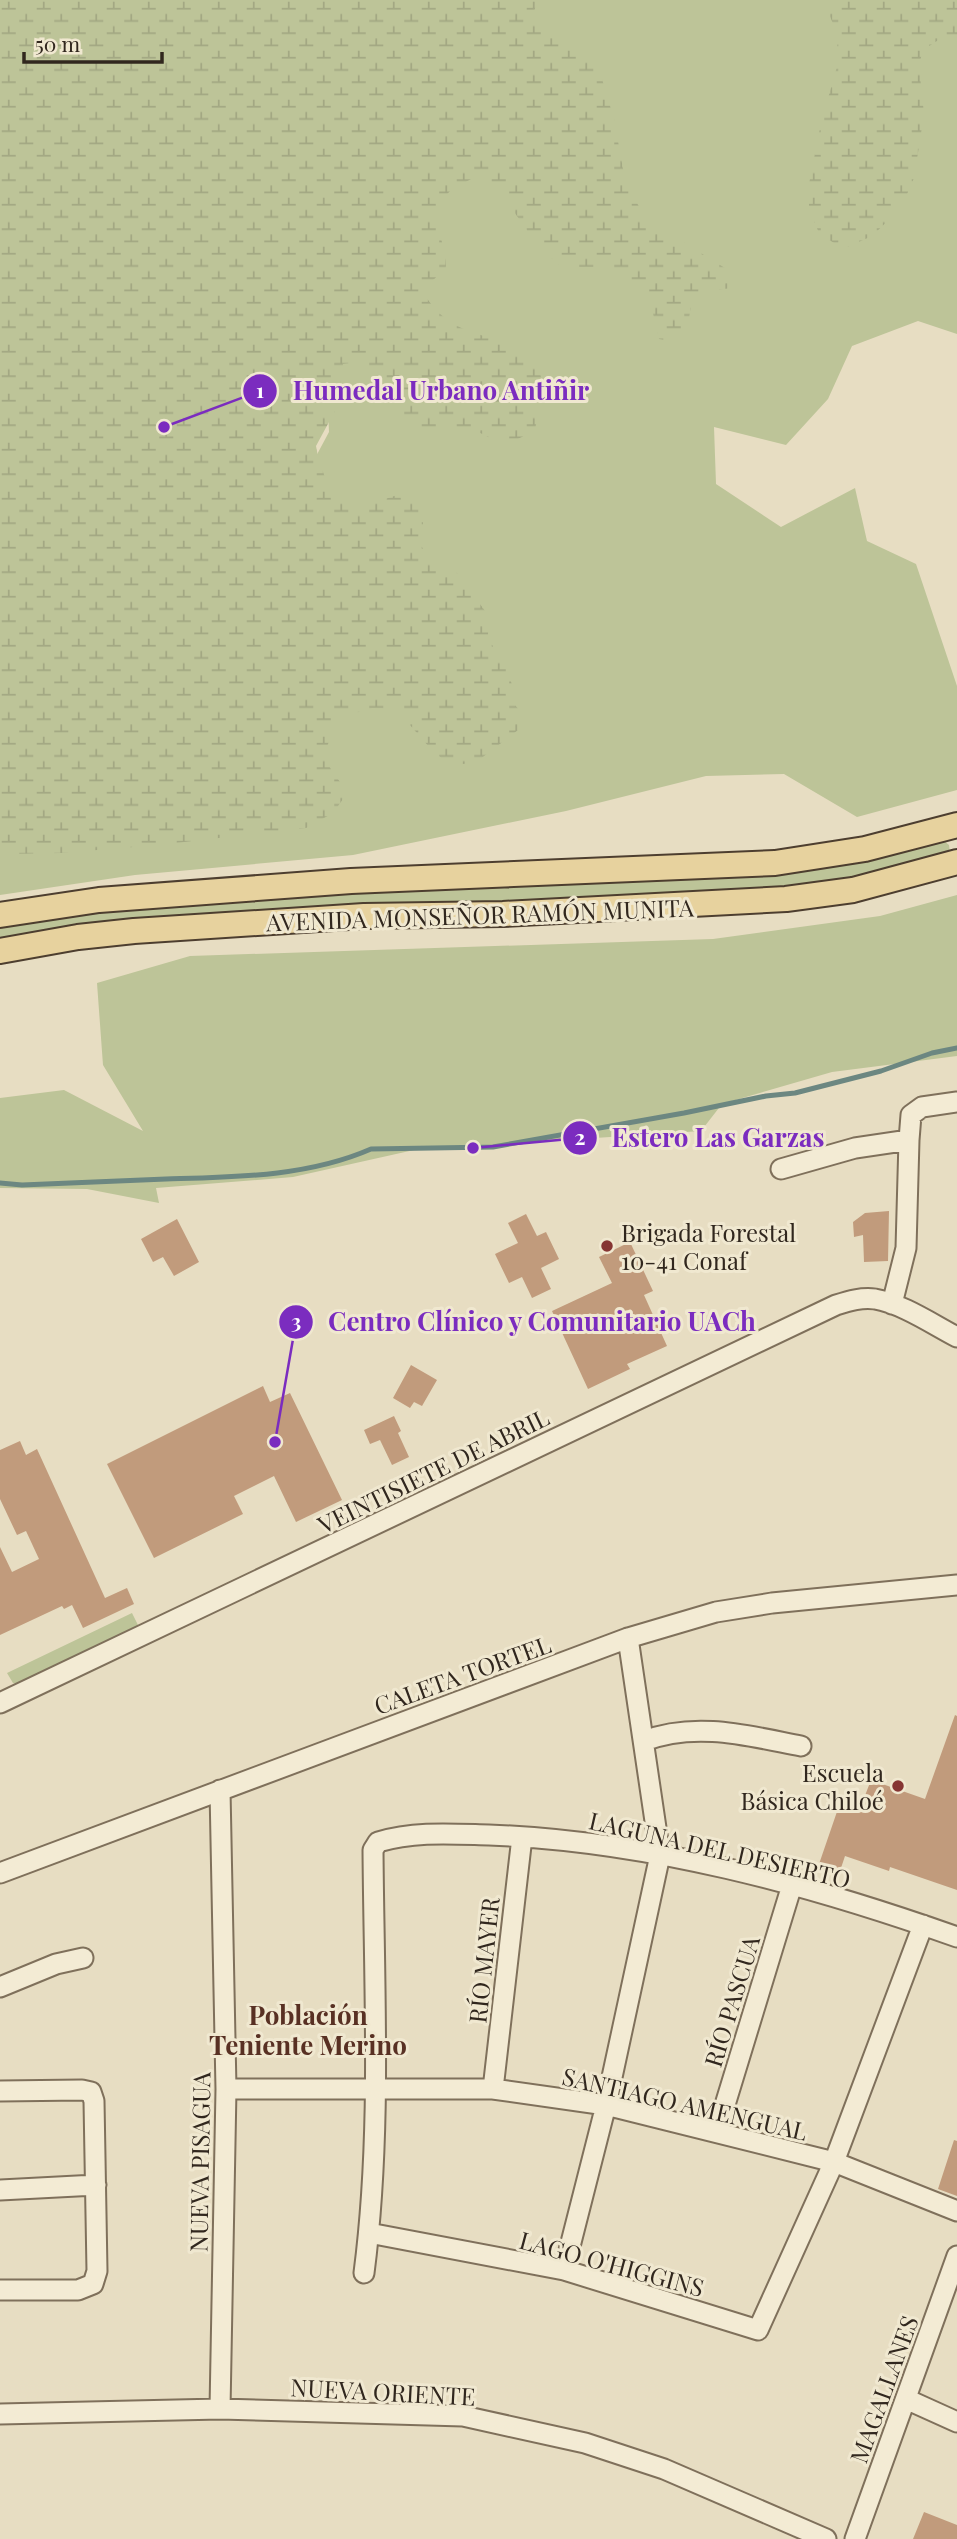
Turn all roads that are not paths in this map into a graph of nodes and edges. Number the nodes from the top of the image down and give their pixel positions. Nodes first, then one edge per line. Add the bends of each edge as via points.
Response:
1 (955, 834) edge
2 (957, 862) edge
3 (0, 915) edge
4 (0, 951) edge
5 (957, 1102) edge
6 (909, 1140) junction
7 (781, 1169) dead end
8 (892, 1304) junction
9 (957, 1337) edge
10 (957, 1585) edge
11 (628, 1638) junction
12 (0, 1703) edge
13 (644, 1741) junction
14 (801, 1746) dead end
15 (220, 1790) junction
16 (522, 1836) junction
17 (660, 1855) junction
18 (0, 1873) edge
19 (792, 1885) junction
20 (923, 1925) junction
21 (957, 1937) edge
22 (83, 1958) dead end
23 (0, 1987) edge
24 (226, 2089) junction
25 (493, 2089) junction
26 (0, 2091) edge
27 (374, 2091) junction
28 (606, 2105) junction
29 (716, 2131) junction
30 (834, 2162) junction
31 (96, 2185) junction
32 (0, 2190) edge
33 (957, 2211) edge
34 (369, 2233) junction
35 (957, 2256) edge
36 (564, 2270) junction
37 (364, 2273) dead end
38 (0, 2290) edge
39 (906, 2399) junction
40 (220, 2409) junction
41 (0, 2414) edge
42 (957, 2422) edge
43 (826, 2539) edge
44 (855, 2539) edge

1 - 3 main road, AVENIDA MONSEÑOR RAMÓN MUNITA via 775,863 351,880 99,900
2 - 4 main road, AVENIDA MONSEÑOR RAMÓN MUNITA via 853,890 786,899 531,913 364,916 134,931
5 - 6 street via 922,1107 911,1115
6 - 7 street via 855,1148
6 - 8 street via 906,1248
8 - 9 street, VEINTISIETE DE ABRIL
8 - 12 street, VEINTISIETE DE ABRIL via 856,1299 836,1305
10 - 11 street, CALETA TORTEL via 716,1612
11 - 13 street
11 - 15 street, CALETA TORTEL
13 - 14 street via 686,1731 729,1731
13 - 17 street
15 - 18 street, CALETA TORTEL
15 - 24 street, NUEVA PISAGUA
16 - 17 street, LAGUNA DEL DESIERTO via 592,1842
16 - 25 street, RÍO MAYER
16 - 27 street, LAGUNA DEL DESIERTO via 429,1834 375,1845
17 - 19 street, LAGUNA DEL DESIERTO
17 - 28 street
19 - 20 street, LAGUNA DEL DESIERTO
19 - 29 street, RÍO PASCUA
20 - 21 street, LAGUNA DEL DESIERTO
20 - 30 street
22 - 23 street
24 - 27 street, SANTIAGO AMENGUAL
24 - 40 street, NUEVA PISAGUA
25 - 27 street, SANTIAGO AMENGUAL
25 - 28 street, SANTIAGO AMENGUAL
26 - 31 street via 91,2092
27 - 34 street
28 - 29 street, SANTIAGO AMENGUAL
28 - 36 street
29 - 30 street, SANTIAGO AMENGUAL
30 - 33 street, SANTIAGO AMENGUAL
30 - 36 street, LAGO O'HIGGINS via 758,2330
31 - 32 street
31 - 38 street via 97,2271 93,2284 78,2290
34 - 36 street, LAGO O'HIGGINS
34 - 37 street
35 - 39 street, MAGALLANES
39 - 42 street
39 - 44 street, MAGALLANES
40 - 41 street, NUEVA ORIENTE
40 - 43 street, NUEVA ORIENTE via 463,2416 584,2443 664,2469

